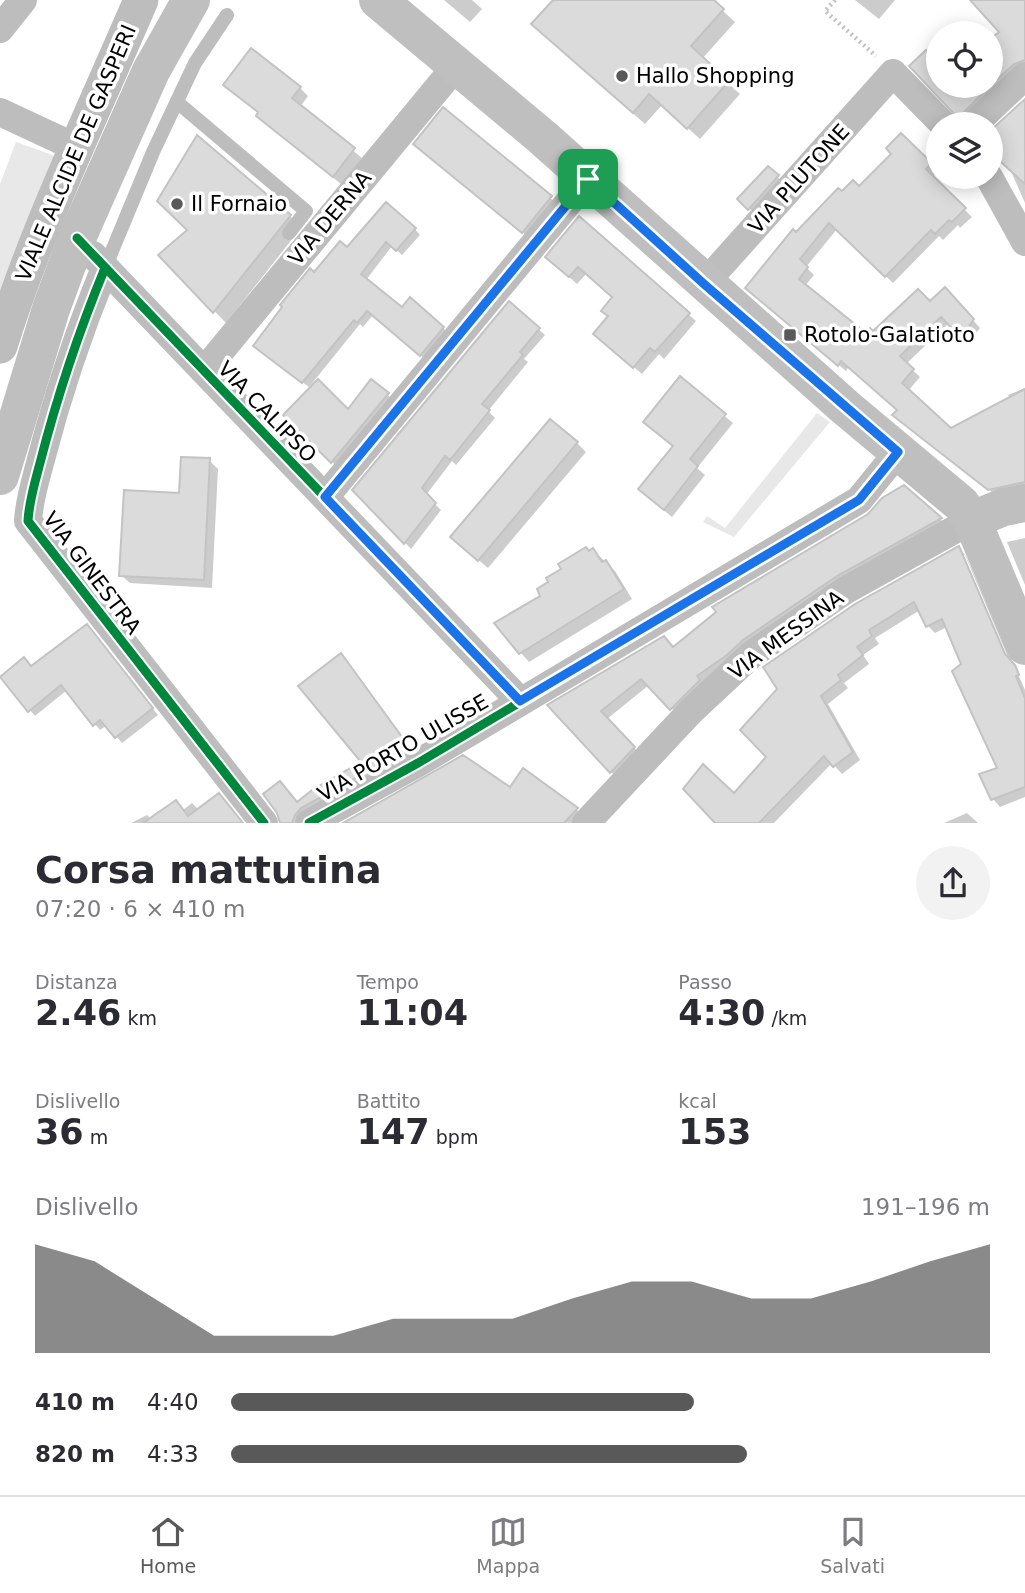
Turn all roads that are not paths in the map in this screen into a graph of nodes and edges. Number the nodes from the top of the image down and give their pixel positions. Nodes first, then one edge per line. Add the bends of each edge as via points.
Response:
1 (23, 0) edge
2 (141, 0) edge
3 (191, 0) edge
4 (378, 0) edge
5 (227, 15) dead end
6 (0, 29) edge
7 (456, 66) junction
8 (1025, 76) edge
9 (177, 103) junction
10 (0, 112) edge
11 (931, 112) edge
12 (987, 112) edge
13 (75, 147) junction
14 (588, 179) junction
15 (996, 189) edge
16 (289, 233) dead end
17 (76, 238) junction
18 (1025, 242) edge
19 (105, 268) junction
20 (704, 284) junction
21 (0, 346) edge
22 (204, 371) junction
23 (45, 445) junction
24 (898, 452) junction
25 (0, 476) edge
26 (325, 497) junction
27 (1025, 503) edge
28 (972, 520) junction
29 (1025, 646) edge
30 (520, 701) junction
31 (264, 823) edge
32 (309, 823) edge
33 (586, 823) edge

1 - 6 street
2 - 13 street, VIALE ALCIDE DE GASPERI
3 - 17 main road, VIALE ALCIDE DE GASPERI via 151,71
4 - 7 main road
5 - 9 lane via 195,63
7 - 14 main road
7 - 22 street, VIA DERNA
8 - 12 street
9 - 16 lane via 306,211
9 - 19 lane
10 - 13 street
11 - 20 street, VIA PLUTONE via 893,73
13 - 21 street, VIALE ALCIDE DE GASPERI
14 - 20 main road
14 - 26 street
15 - 18 street
17 - 19 street, VIA CALIPSO
17 - 25 main road, VIALE ALCIDE DE GASPERI
19 - 22 street, VIA CALIPSO
19 - 23 street, VIA GINESTRA
20 - 24 main road
22 - 26 street, VIA CALIPSO
23 - 25 street via 20,457
23 - 31 street, VIA GINESTRA via 28,521
24 - 28 main road via 961,504
24 - 30 street, VIA PORTO ULISSE via 859,500
26 - 30 street, VIA CALIPSO
27 - 28 main road, VIA MESSINA
28 - 29 main road
28 - 33 street, VIA MESSINA via 846,590 752,654 691,711
30 - 32 street, VIA PORTO ULISSE

